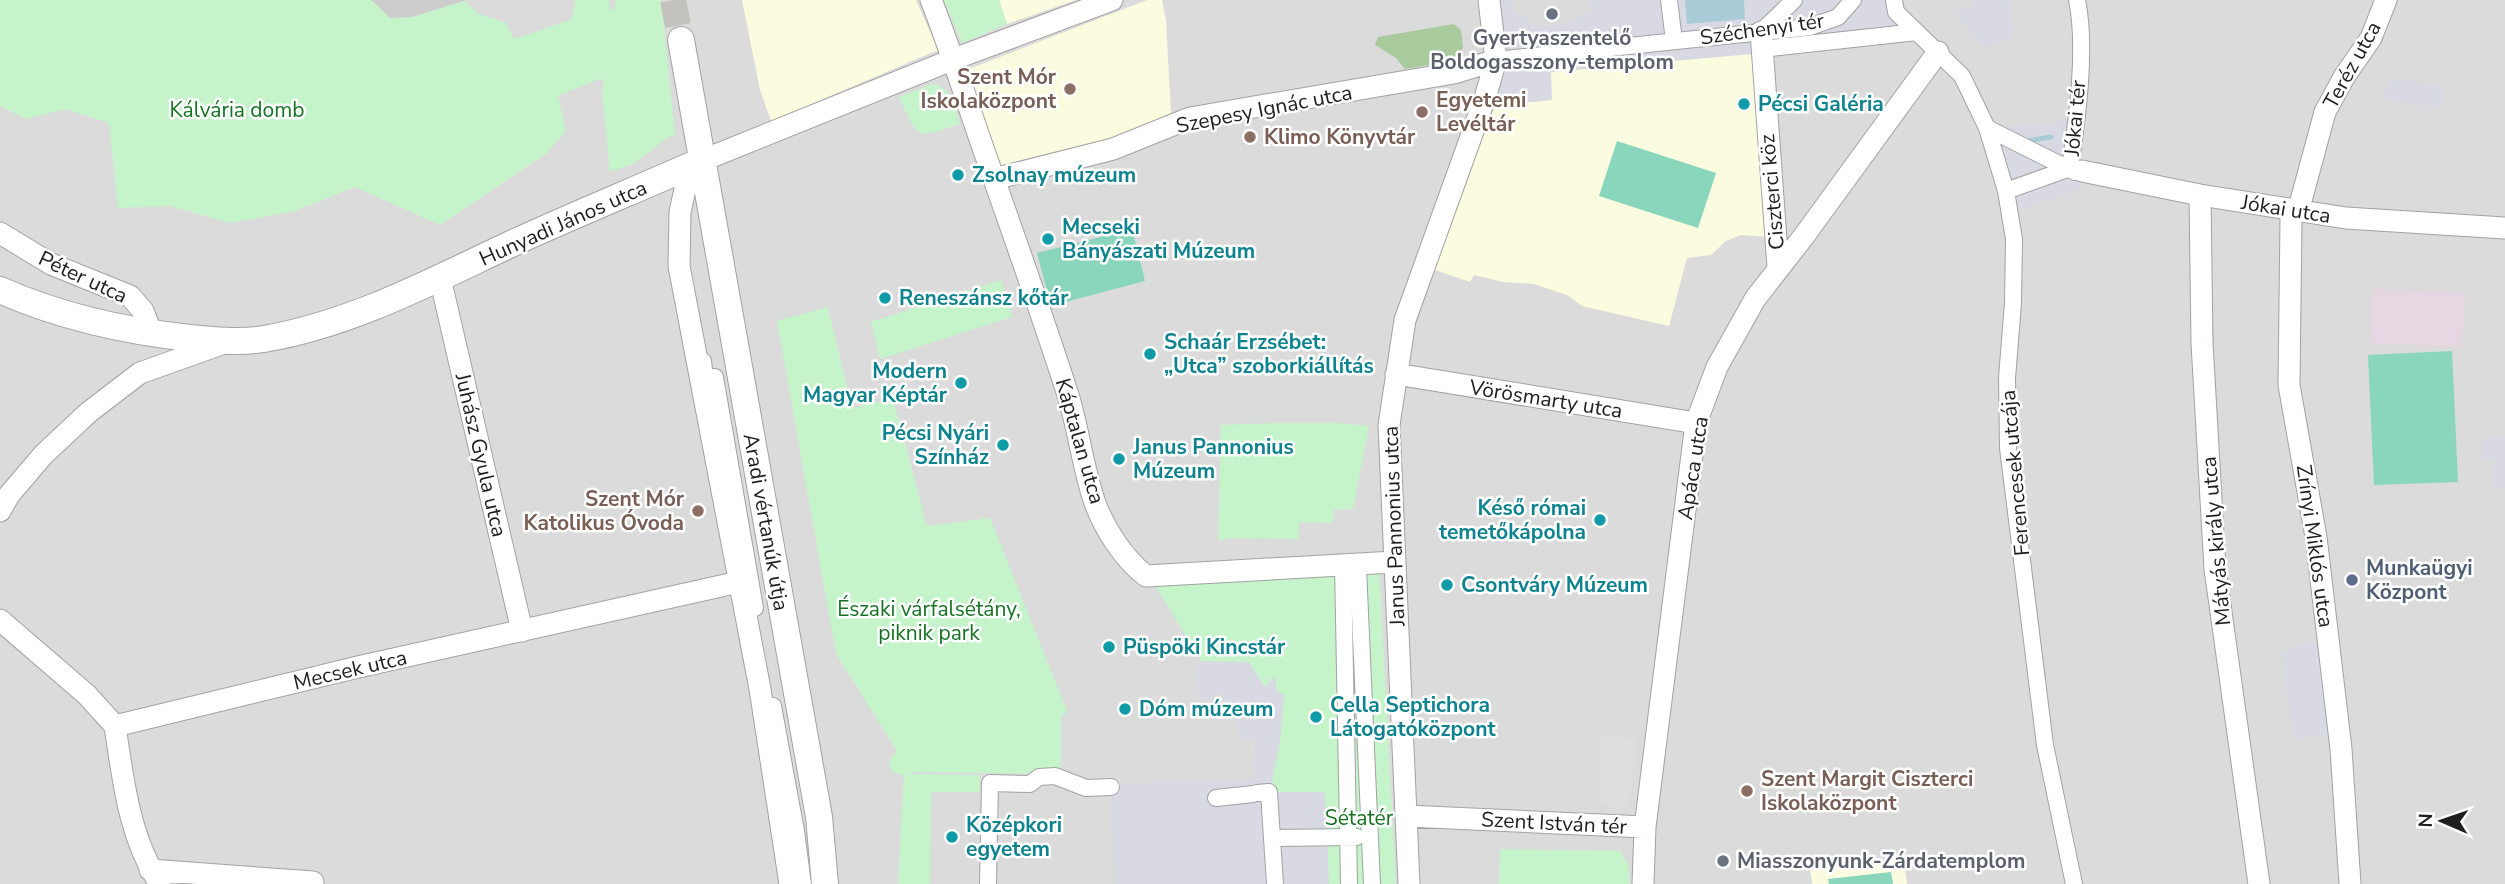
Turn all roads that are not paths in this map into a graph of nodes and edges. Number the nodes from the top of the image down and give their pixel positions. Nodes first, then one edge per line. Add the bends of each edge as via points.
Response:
1 (931, 0) edge
2 (1112, 0) edge
3 (1489, 0) edge
4 (1669, 0) edge
5 (1794, 0) edge
6 (1853, 0) edge
7 (2077, 0) edge
8 (2386, 0) edge
9 (1895, 6) edge
10 (1917, 32) junction
11 (681, 40) tunnel mouth
12 (1674, 41) junction
13 (1761, 41) junction
14 (1938, 52) junction
15 (954, 59) junction
16 (1496, 60) junction
17 (1987, 128) junction
18 (696, 163) junction
19 (2078, 172) junction
20 (994, 179) junction
21 (2006, 191) junction
22 (2200, 195) junction
23 (682, 200) junction
24 (2298, 211) junction
25 (2505, 228) edge
26 (0, 233) edge
27 (1778, 267) junction
28 (440, 278) junction
29 (0, 290) edge
30 (152, 334) junction
31 (229, 342) junction
32 (1396, 374) junction
33 (1696, 423) junction
34 (0, 511) edge
35 (1394, 562) junction
36 (1350, 567) junction
37 (739, 582) junction
38 (0, 620) edge
39 (522, 631) junction
40 (115, 726) junction
41 (1111, 787) dead end
42 (1216, 798) dead end
43 (1407, 816) junction
44 (1645, 827) junction
45 (1370, 837) junction
46 (1272, 838) junction
47 (1348, 838) junction
48 (155, 877) edge
49 (313, 884) edge
50 (790, 884) edge
51 (803, 884) edge
52 (825, 884) edge
53 (988, 884) edge
54 (1275, 884) edge
55 (1349, 884) edge
56 (1372, 884) edge
57 (1409, 884) edge
58 (1643, 884) edge
59 (2074, 884) edge
60 (2259, 884) edge
61 (2350, 884) edge

1 - 15 street, Káptalan utca
2 - 15 street, Hunyadi János utca
3 - 16 street
4 - 12 street
5 - 13 street
6 - 13 street, Széchenyi tér via 1838,17
7 - 19 street, Jókai tér
8 - 24 street, Teréz utca via 2371,38 2325,112
9 - 10 street, Ferencesek utcája
10 - 13 street
10 - 14 street, Ferencesek utcája
11 - 18 street
12 - 13 street, Széchenyi tér
12 - 16 street, Széchenyi tér
13 - 27 street, Ciszterci köz
14 - 17 street, Ferencesek utcája via 1962,76
14 - 27 street, Apáca utca
15 - 18 street, Hunyadi János utca
15 - 20 street, Káptalan utca
16 - 20 street, Szepesy Ignác utca via 1454,73 1190,118 1113,149
16 - 32 street, Janus Pannonius utca via 1405,320
17 - 19 street, Jókai utca
17 - 21 street, Ferencesek utcája
18 - 23 street, Aradi vértanúk útja
18 - 28 street, Hunyadi János utca
18 - 52 street, Aradi vértanúk útja via 819,817
19 - 21 street, Jókai tér
19 - 22 street, Jókai utca
20 - 36 street, Káptalan utca via 1072,409 1095,503 1131,564 1146,576
21 - 59 street, Ferencesek utcája via 2014,239 2008,448 2045,745
22 - 24 street, Jókai utca
22 - 60 street, Mátyás király utca via 2202,342 2215,569
23 - 37 street, Aradi vértanúk útja via 678,266
23 - 51 street via 687,267 705,378 715,376
24 - 25 street, Jókai utca
24 - 61 street, Zrínyi Miklós utca via 2291,219 2289,385 2316,537 2341,749
26 - 30 street, Péter utca via 51,264 131,296
27 - 33 street, Apáca utca via 1717,367
28 - 31 street, Hunyadi János utca via 390,302 296,331
28 - 39 street, Juhász Gyula utca
29 - 30 street, Hunyadi János utca via 79,320
30 - 31 street, Hunyadi János utca
31 - 34 street via 139,373 44,454
32 - 33 street, Vörösmarty utca
32 - 35 street, Janus Pannonius utca via 1389,437
33 - 44 street, Apáca utca
35 - 36 street, Káptalan utca
35 - 43 street, Janus Pannonius utca
36 - 45 street
36 - 47 street
37 - 39 street, Mecsek utca
37 - 50 street, Aradi vértanúk útja
38 - 40 street via 87,695
39 - 40 street, Mecsek utca
40 - 48 street via 129,807 139,844
41 - 53 street via 1086,788 1055,776 1039,777 1030,784 989,783
42 - 46 street via 1269,792
43 - 44 street, Szent István tér
43 - 57 street, Janus Pannonius utca
44 - 58 street, Szent István tér
45 - 47 street
45 - 56 street
46 - 47 street
46 - 54 street
47 - 55 street
48 - 49 street

